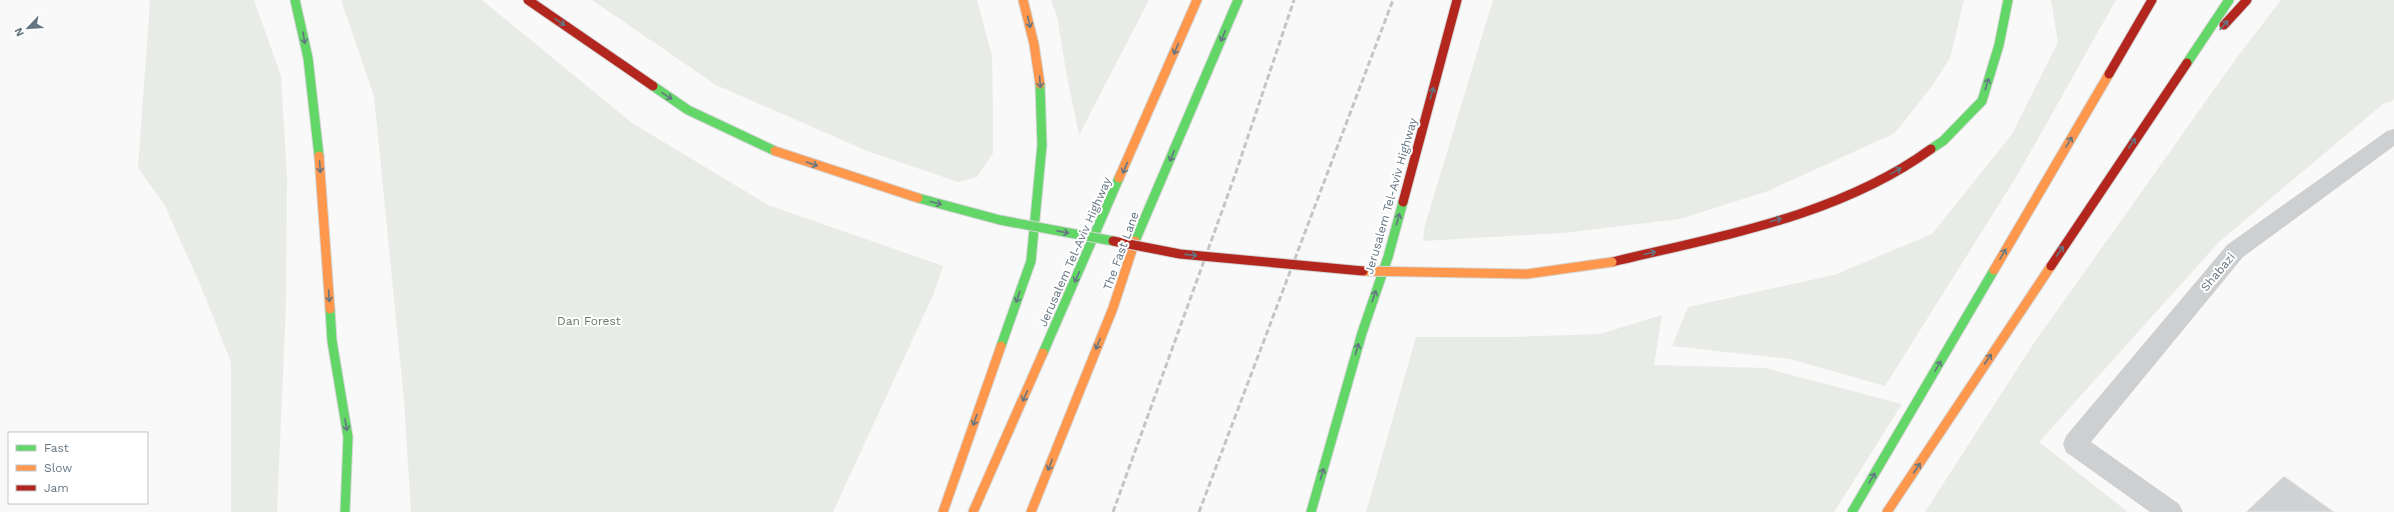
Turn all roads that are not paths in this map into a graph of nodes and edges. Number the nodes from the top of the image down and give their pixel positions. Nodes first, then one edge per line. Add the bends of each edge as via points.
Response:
1 (295, 0) edge
2 (528, 0) edge
3 (1023, 0) edge
4 (1197, 0) edge
5 (1238, 0) edge
6 (1457, 0) edge
7 (2008, 0) edge
8 (2152, 0) edge
9 (2229, 0) edge
10 (2247, 0) edge
11 (2170, 86) junction
12 (2394, 136) edge
13 (345, 512) edge
14 (943, 512) edge
15 (973, 512) edge
16 (1031, 512) edge
17 (1311, 512) edge
18 (1852, 512) edge
19 (1887, 512) edge
20 (2170, 512) edge

1 -> 13 highway via 303,28 315,104 332,341 348,437
2 -> 7 highway, bridge via 688,110 775,151 903,194 1000,220 1180,254 1356,271 1453,274 1527,274 1612,262 1752,227 1830,203 1897,172 1936,145 1982,101 1999,45
3 -> 14 highway via 1040,79 1042,145 1031,261
4 -> 15 highway, Jerusalem Tel-Aviv Highway
5 -> 16 highway, The Fast Lane via 1135,242 1113,308
17 -> 6 highway, Jerusalem Tel-Aviv Highway via 1362,333 1388,257
18 -> 8 highway
9 - 11 highway
11 -> 10 highway
19 -> 11 highway
12 - 20 street, Shabazi via 2235,251 2075,444

